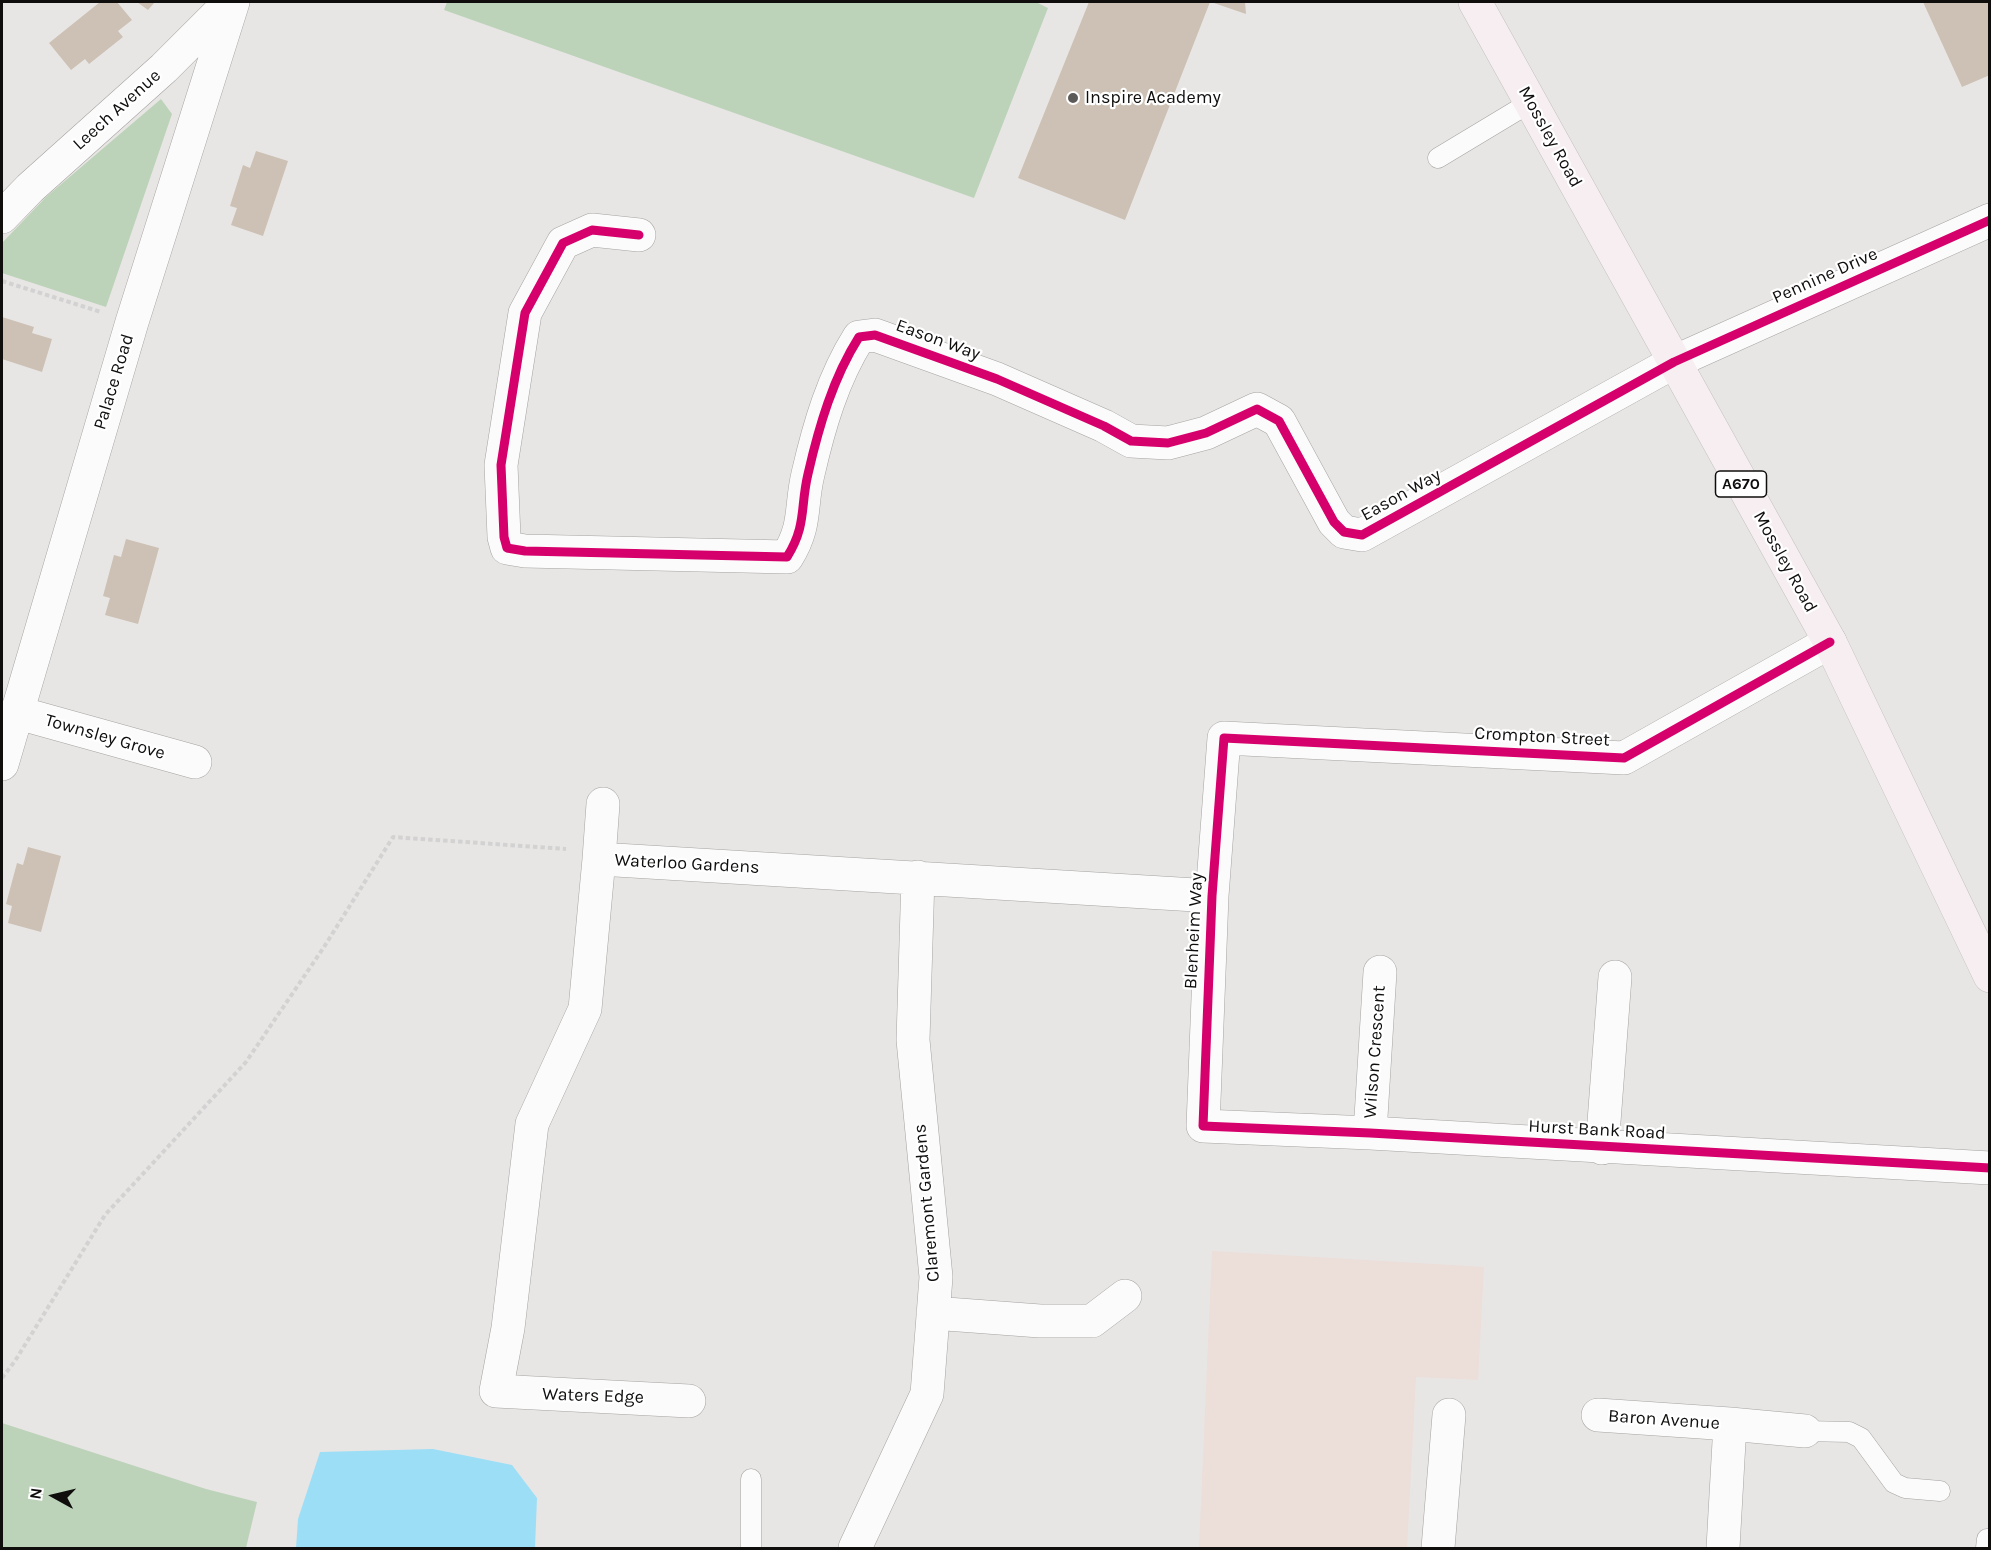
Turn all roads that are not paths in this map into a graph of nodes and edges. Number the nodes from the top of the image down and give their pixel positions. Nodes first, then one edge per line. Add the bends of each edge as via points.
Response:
1 (232, 2) edge
2 (1475, 2) edge
3 (1531, 102) junction
4 (1438, 158) dead end
5 (2, 217) edge
6 (1989, 220) edge
7 (639, 235) dead end
8 (1674, 362) junction
9 (1830, 642) junction
10 (15, 712) junction
11 (1224, 738) joint
12 (195, 762) dead end
13 (2, 764) edge
14 (603, 804) dead end
15 (599, 855) junction
16 (918, 877) junction
17 (1212, 896) junction
18 (1380, 972) dead end
19 (1989, 976) edge
20 (1616, 977) dead end
21 (1203, 1126) joint
22 (1370, 1133) junction
23 (1602, 1148) junction
24 (1989, 1167) edge
25 (1125, 1296) dead end
26 (933, 1314) junction
27 (496, 1390) joint
28 (689, 1401) dead end
29 (1449, 1415) dead end
30 (1598, 1415) dead end
31 (1730, 1424) junction
32 (1805, 1431) joint
33 (751, 1479) dead end
34 (1940, 1491) dead end
35 (751, 1548) edge
36 (855, 1548) edge
37 (1438, 1548) edge
38 (1723, 1548) edge

1 - 5 street, Leech Avenue
1 - 10 street, Palace Road
2 - 3 main road, Mossley Road / A670
3 - 4 lane
3 - 8 main road, Mossley Road / A670
6 - 8 street, Pennine Drive
7 - 8 street, Eason Way via 592,230 563,243 525,313 501,465 507,548 787,557 802,529 807,476 824,414 845,358 859,337 874,335 997,380 1131,441 1168,443 1206,433 1257,409 1279,422 1334,522 1344,532 1362,535
8 - 9 main road, Mossley Road / A670
9 - 11 street, Crompton Street via 1624,758
9 - 19 main road, Mossley Road / A670
10 - 12 street, Townsley Grove
10 - 13 street, Palace Road
11 - 17 street, Blenheim Way
14 - 15 street
15 - 16 street, Waterloo Gardens
15 - 27 street, Waterloo Gardens via 585,1009 532,1124 508,1328
16 - 17 street, Waterloo Gardens
16 - 26 street, Claremont Gardens via 913,1040 936,1277
17 - 21 street, Blenheim Way
18 - 22 street, Wilson Crescent
20 - 23 street
21 - 22 street, Hurst Bank Road
22 - 23 street, Hurst Bank Road
23 - 24 street, Hurst Bank Road
25 - 26 street via 1092,1321
26 - 36 street, Claremont Gardens via 927,1394
27 - 28 street, Waters Edge
29 - 37 street
30 - 31 street, Baron Avenue
31 - 32 street, Baron Avenue
31 - 38 street, Baron Avenue
32 - 34 lane via 1849,1432 1861,1438 1894,1483 1905,1488
33 - 35 lane

